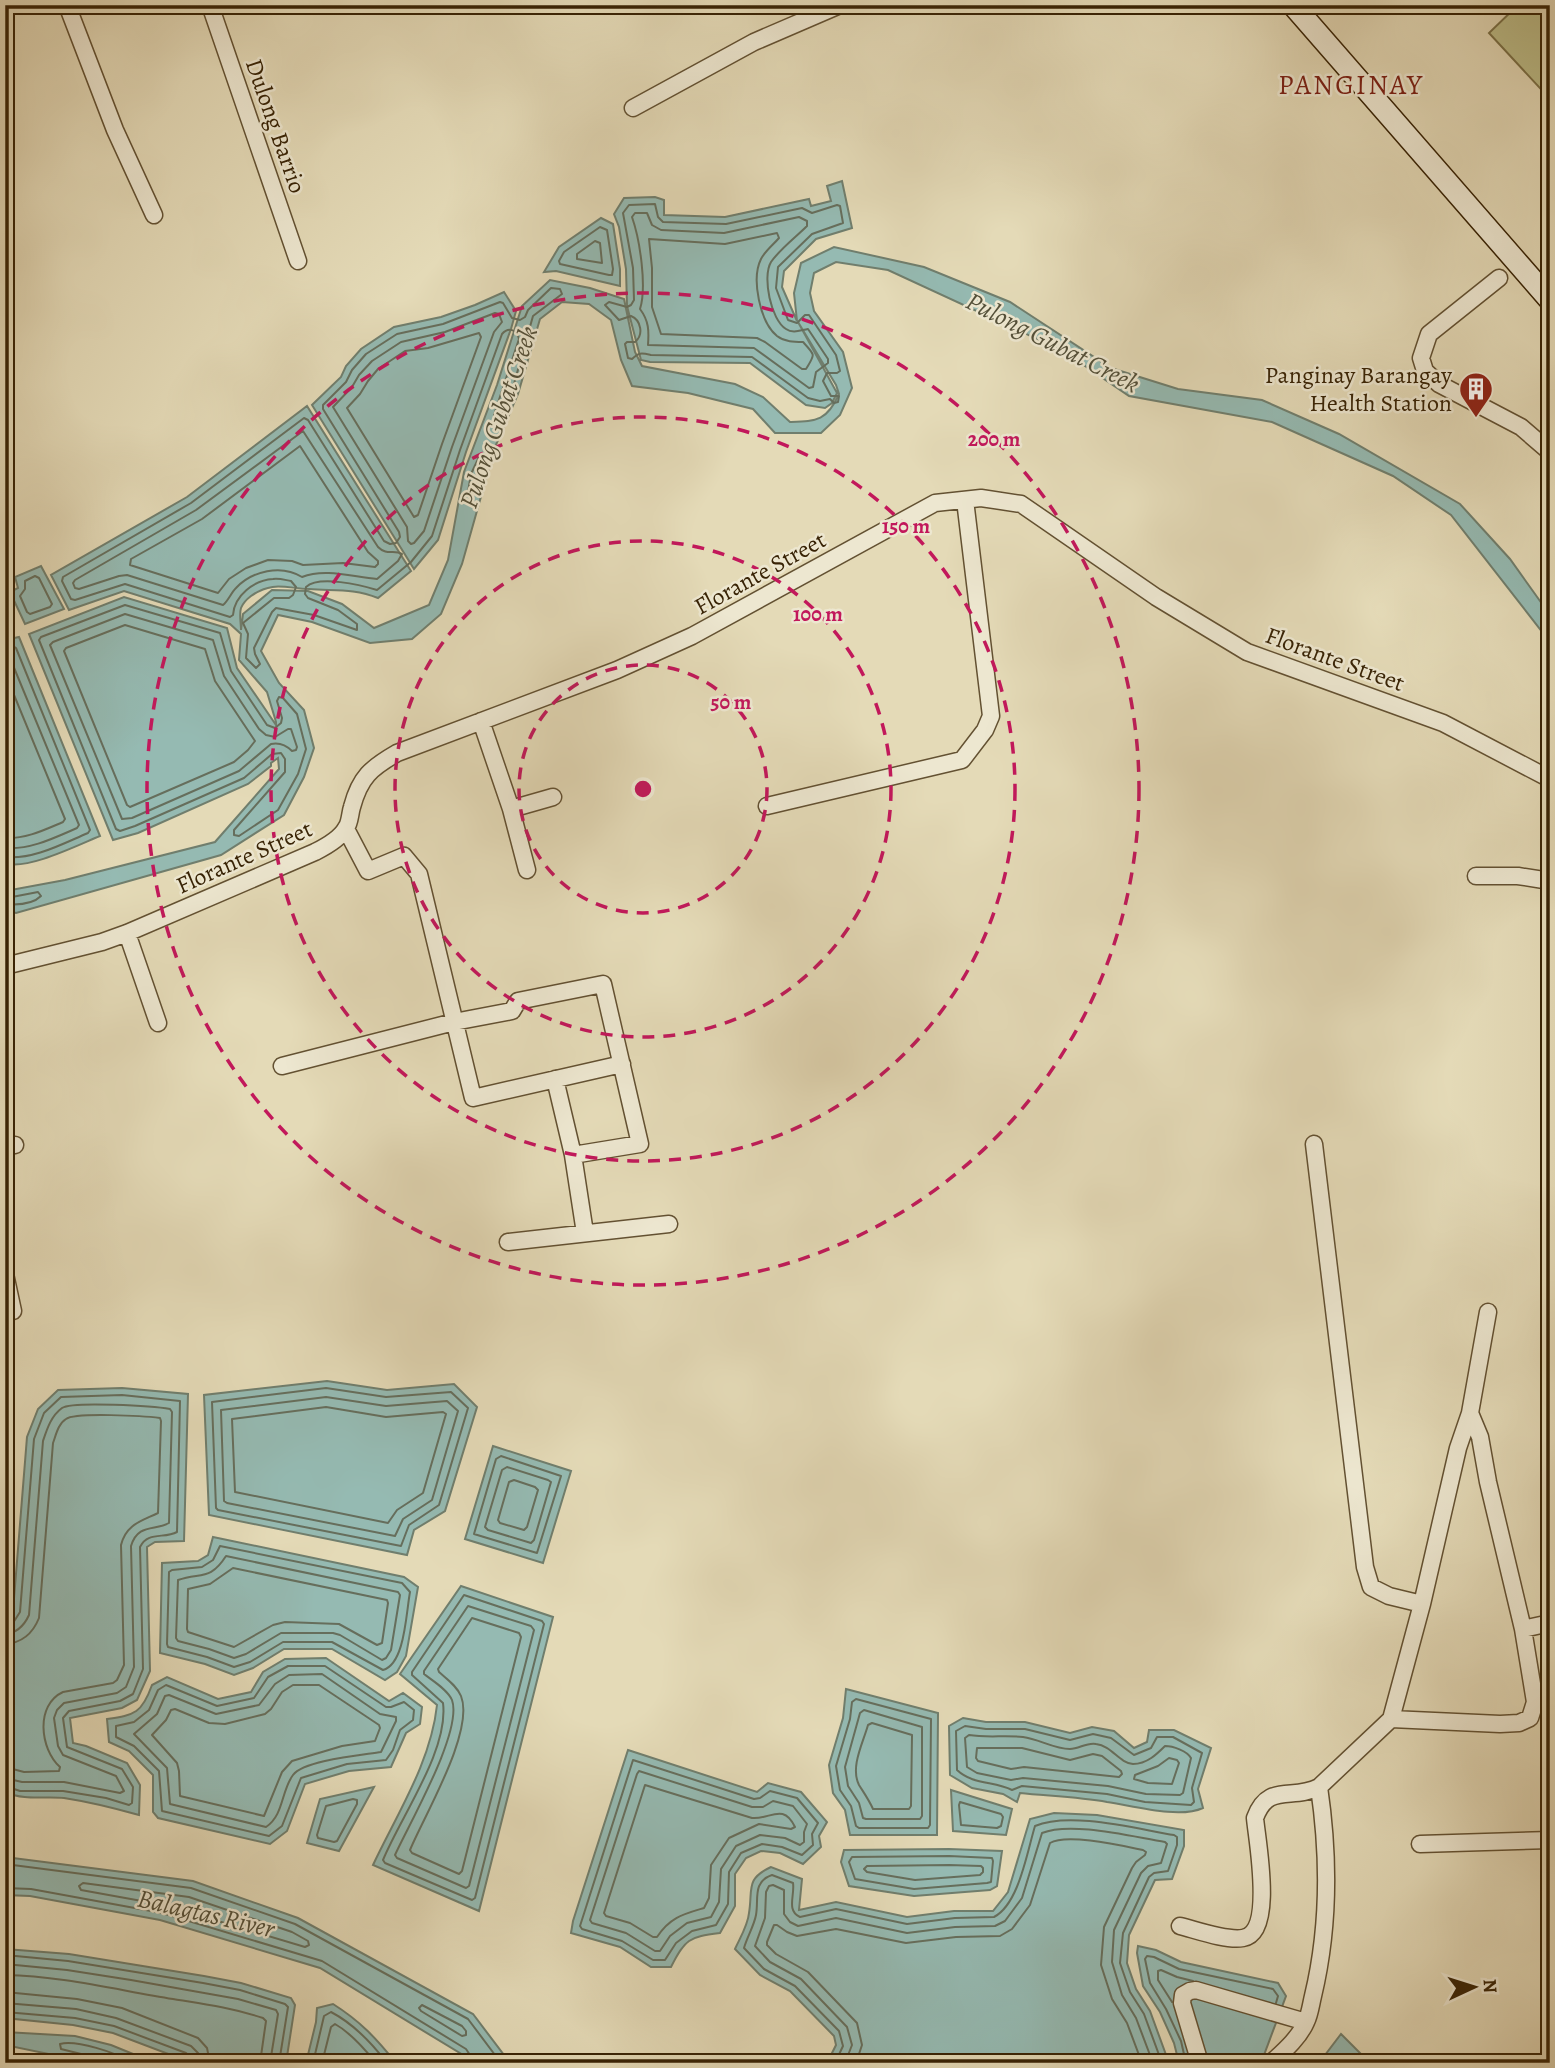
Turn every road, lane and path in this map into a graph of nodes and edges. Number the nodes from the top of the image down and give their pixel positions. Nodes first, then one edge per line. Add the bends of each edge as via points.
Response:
1 (67, 5) edge
2 (210, 5) edge
3 (840, 5) edge
4 (1293, 5) edge
5 (633, 108) dead end
6 (154, 215) dead end
7 (298, 261) dead end
8 (1509, 269) junction
9 (1550, 300) edge
10 (1550, 452) edge
11 (965, 500) junction
12 (481, 721) junction
13 (1550, 779) edge
14 (553, 797) dead end
15 (767, 806) dead end
16 (511, 808) junction
17 (346, 829) junction
18 (527, 870) dead end
19 (1476, 876) dead end
20 (1550, 881) edge
21 (127, 933) junction
22 (5, 966) edge
23 (454, 1021) junction
24 (158, 1023) dead end
25 (622, 1064) junction
26 (282, 1066) dead end
27 (555, 1079) junction
28 (1314, 1144) dead end
29 (572, 1155) junction
30 (669, 1224) dead end
31 (585, 1233) junction
32 (508, 1242) dead end
33 (5, 1274) edge
34 (13, 1311) dead end
35 (1488, 1312) dead end
36 (1470, 1413) junction
37 (1422, 1604) junction
38 (1550, 1623) edge
39 (1523, 1629) junction
40 (1391, 1719) junction
41 (1319, 1787) junction
42 (1550, 1840) edge
43 (1420, 1844) dead end
44 (1180, 1926) dead end
45 (1306, 2022) junction
46 (1200, 2063) edge
47 (1271, 2063) edge

1 - 6 street
2 - 7 street, Dulong Barrio
3 - 5 street via 754,42
4 - 8 main road
8 - 9 main road
8 - 10 street via 1429,334 1421,358 1425,370 1440,384 1521,427
11 - 12 street, Florante Street via 934,503 692,636 617,670
11 - 13 street, Florante Street via 1021,504 1156,597 1247,652 1443,723
11 - 15 street via 991,716 985,730 962,760
12 - 16 street
12 - 17 street, Florante Street via 379,763 365,775
14 - 16 street
16 - 18 street
17 - 21 street, Florante Street via 315,852
17 - 23 street via 368,871 404,856 419,874
19 - 20 street
21 - 22 street, Florante Street
21 - 24 street
23 - 25 street via 512,1011 518,1001 603,984
23 - 26 street
23 - 27 street via 473,1098
25 - 27 street
25 - 29 street via 640,1144
27 - 29 street
28 - 37 street via 1365,1567 1371,1587
29 - 31 street
30 - 31 street
31 - 32 street
33 - 34 street
35 - 36 street
36 - 37 street
36 - 39 street via 1480,1437
37 - 40 street
38 - 39 street
39 - 40 street via 1535,1702 1530,1718 1500,1724
40 - 41 street
41 - 44 street via 1266,1798 1259,1805 1255,1818 1262,1905 1254,1933 1235,1939
41 - 45 street via 1324,1820 1324,1909 1318,1973
42 - 43 street
45 - 46 street via 1190,1991 1183,1995 1182,2003
45 - 47 street

